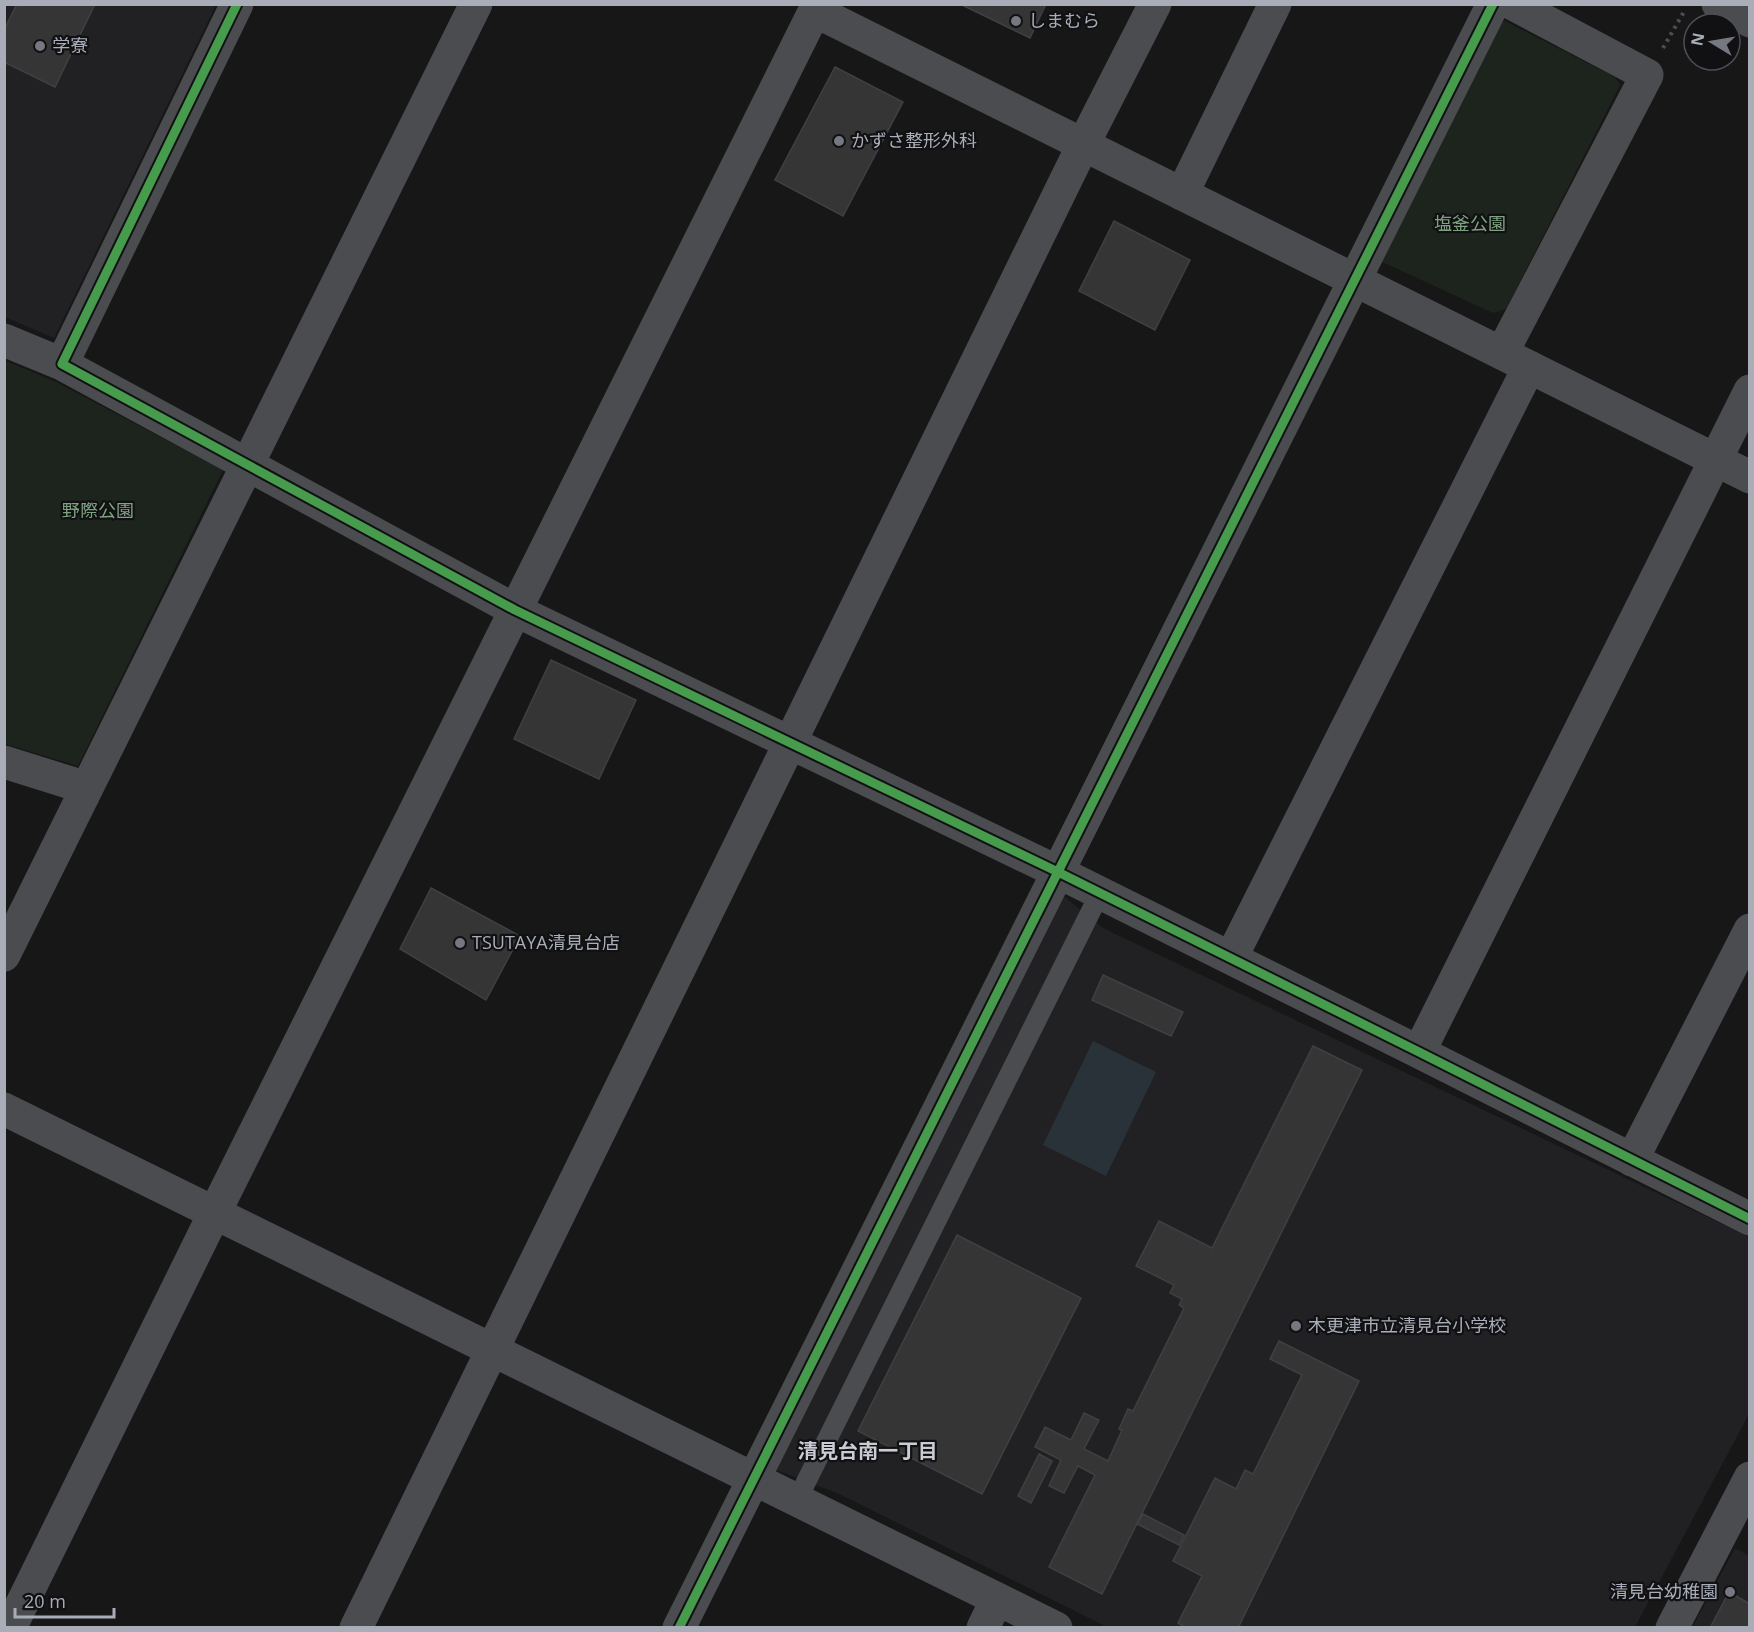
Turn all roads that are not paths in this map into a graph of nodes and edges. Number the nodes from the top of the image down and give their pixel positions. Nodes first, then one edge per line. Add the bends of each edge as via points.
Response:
1 (237, 4) edge
2 (476, 4) edge
3 (1155, 4) edge
4 (1275, 4) edge
5 (1493, 4) edge
6 (1513, 4) edge
7 (1718, 4) edge
8 (812, 7) edge
9 (1749, 21) edge
10 (1083, 145) junction
11 (1182, 194) junction
12 (1354, 280) junction
13 (4, 340) edge
14 (1515, 360) junction
15 (62, 364) junction
16 (1749, 390) edge
17 (1715, 459) junction
18 (248, 464) junction
19 (1749, 477) edge
20 (516, 610) junction
21 (790, 742) junction
22 (4, 762) edge
23 (87, 788) junction
24 (1058, 872) junction
25 (1100, 893) junction
26 (1749, 930) edge
27 (4, 955) edge
28 (1231, 958) junction
29 (1419, 1052) junction
30 (4, 1109) edge
31 (1632, 1160) junction
32 (215, 1212) junction
33 (1749, 1219) edge
34 (493, 1349) junction
35 (754, 1478) junction
36 (1749, 1478) edge
37 (797, 1500) junction
38 (998, 1599) junction
39 (10, 1628) edge
40 (356, 1628) edge
41 (679, 1628) edge
42 (983, 1628) edge
43 (1056, 1628) edge
44 (1672, 1628) edge

1 - 15 street
2 - 18 street
3 - 10 street
4 - 11 street
5 - 12 street
6 - 14 street via 1647,75
7 - 9 street
8 - 10 street
8 - 20 street
10 - 11 street
10 - 21 street
11 - 12 street
12 - 14 street
12 - 24 street
13 - 15 street
14 - 17 street
14 - 28 street
15 - 18 street
16 - 17 street
17 - 19 street
17 - 29 street
18 - 20 street
18 - 23 street
20 - 21 street
20 - 32 street
21 - 24 street
21 - 34 street
22 - 23 street
23 - 27 street
24 - 25 street
24 - 35 street
25 - 28 street
25 - 37 lane
26 - 31 street
28 - 29 street
29 - 31 street
30 - 32 street
31 - 33 street
32 - 34 street
32 - 39 street
34 - 35 street
34 - 40 street
35 - 37 street
35 - 41 street
36 - 44 street
37 - 38 street
38 - 42 street
38 - 43 street

